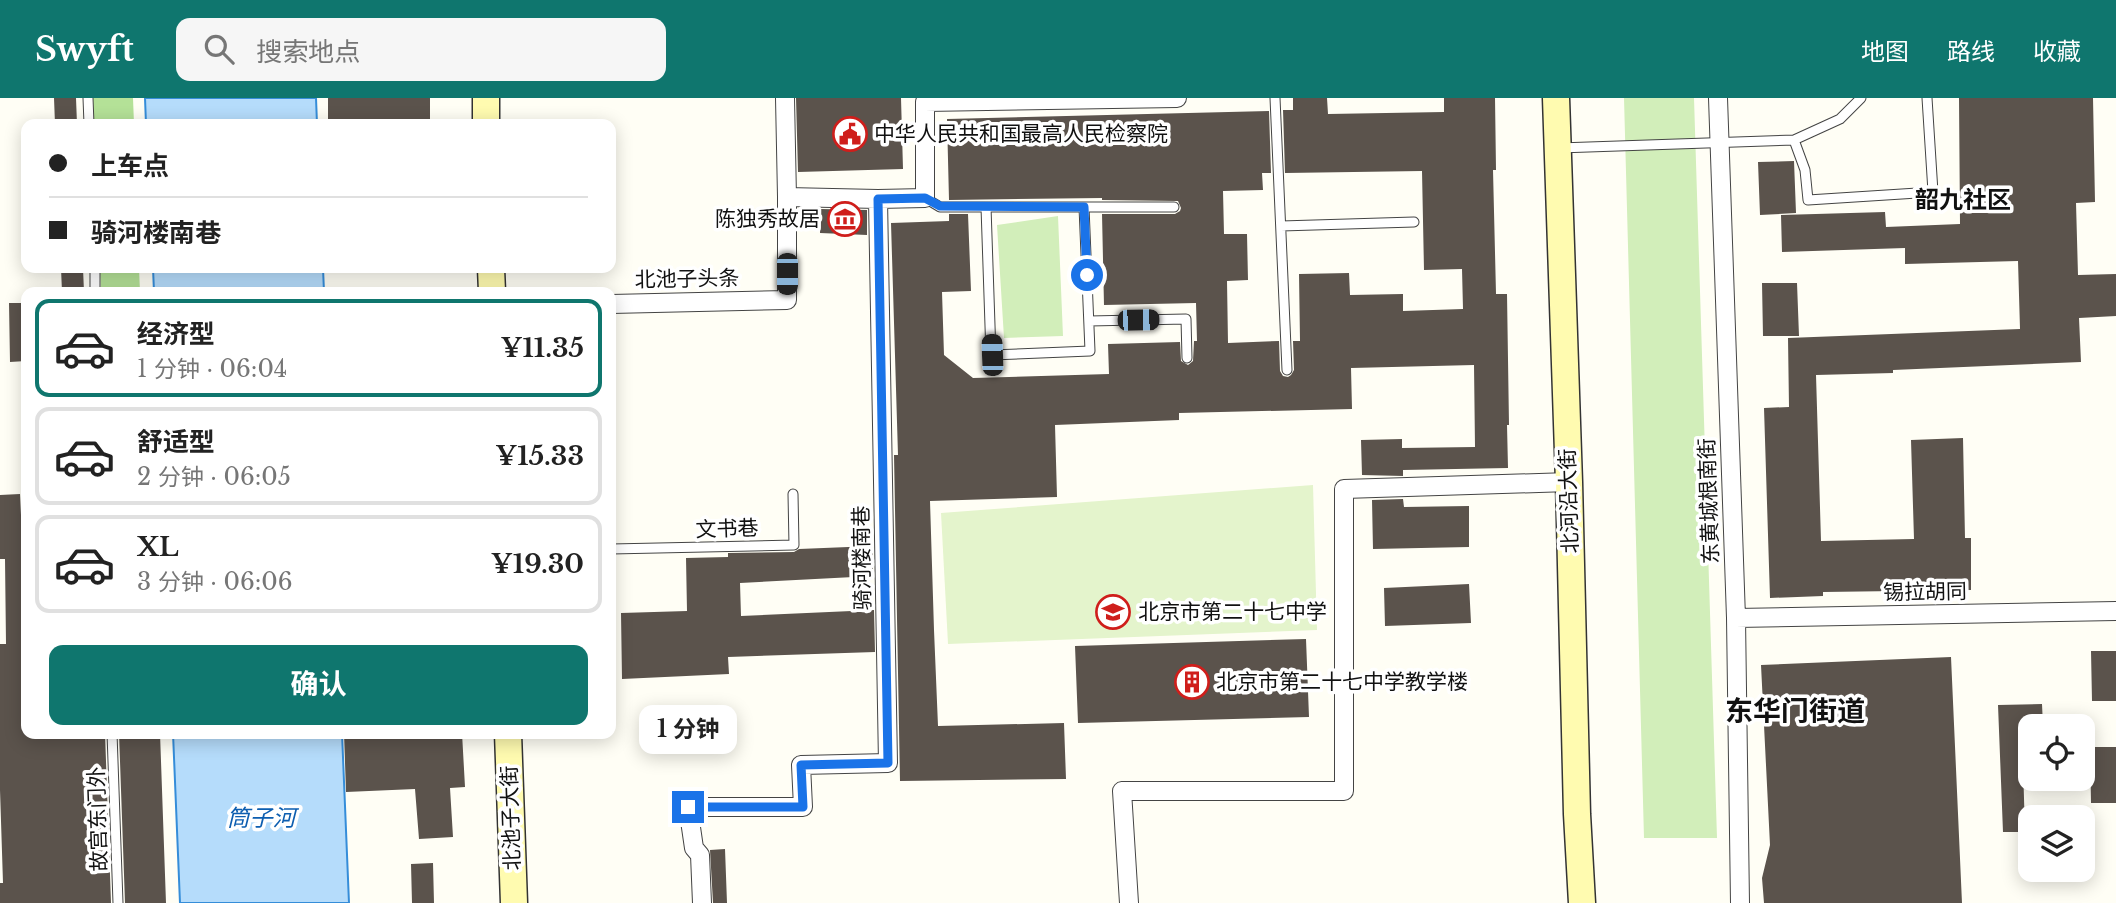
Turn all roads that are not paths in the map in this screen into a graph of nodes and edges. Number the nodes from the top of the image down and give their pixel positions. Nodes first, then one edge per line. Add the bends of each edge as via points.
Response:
1 (88, 98) edge
2 (486, 98) edge
3 (785, 98) edge
4 (1177, 98) edge
5 (1275, 98) edge
6 (1556, 98) edge
7 (1718, 98) edge
8 (1861, 98) edge
9 (1927, 98) edge
10 (89, 119) edge
11 (486, 119) edge
12 (1794, 140) junction
13 (1719, 142) junction
14 (1557, 148) junction
15 (787, 197) junction
16 (925, 198) junction
17 (878, 199) junction
18 (986, 207) junction
19 (1084, 207) junction
20 (1174, 207) dead end
21 (1413, 222) dead end
22 (1281, 226) junction
23 (616, 304) edge
24 (1089, 321) junction
25 (1186, 358) dead end
26 (1287, 370) dead end
27 (1569, 482) junction
28 (793, 494) dead end
29 (616, 549) edge
30 (2116, 611) edge
31 (1736, 618) junction
32 (112, 739) edge
33 (508, 739) edge
34 (118, 903) edge
35 (514, 903) edge
36 (702, 903) edge
37 (1129, 903) edge
38 (1582, 903) edge
39 (1740, 903) edge

1 - 10 lane
2 - 11 main road
3 - 15 street
4 - 16 street via 925,102
5 - 22 lane
6 - 14 main road, 北河沿大街
7 - 13 street, 东黄城根南街
8 - 12 lane via 1840,119
9 - 12 lane via 1933,192 1808,200 1805,170
12 - 13 lane
13 - 14 lane
13 - 31 street, 东黄城根南街
14 - 27 main road, 北河沿大街
15 - 17 street
15 - 23 street, 北池子头条 via 787,300
16 - 17 street
16 - 18 lane via 940,206
17 - 36 street, 骑河楼南巷 via 888,763 801,765 803,807 688,807 694,848 700,855
18 - 19 lane
18 - 24 lane via 992,355 1090,351
19 - 20 lane
19 - 24 lane
21 - 22 lane
22 - 26 lane
24 - 25 lane via 1186,319
27 - 37 street via 1344,489 1344,792 1122,792
27 - 38 main road, 北河沿大街
28 - 29 lane, 文书巷 via 794,545
30 - 31 street, 锡拉胡同
31 - 39 street, 东黄城根南街
32 - 34 lane, 故宫东门外
33 - 35 main road, 北池子大街

